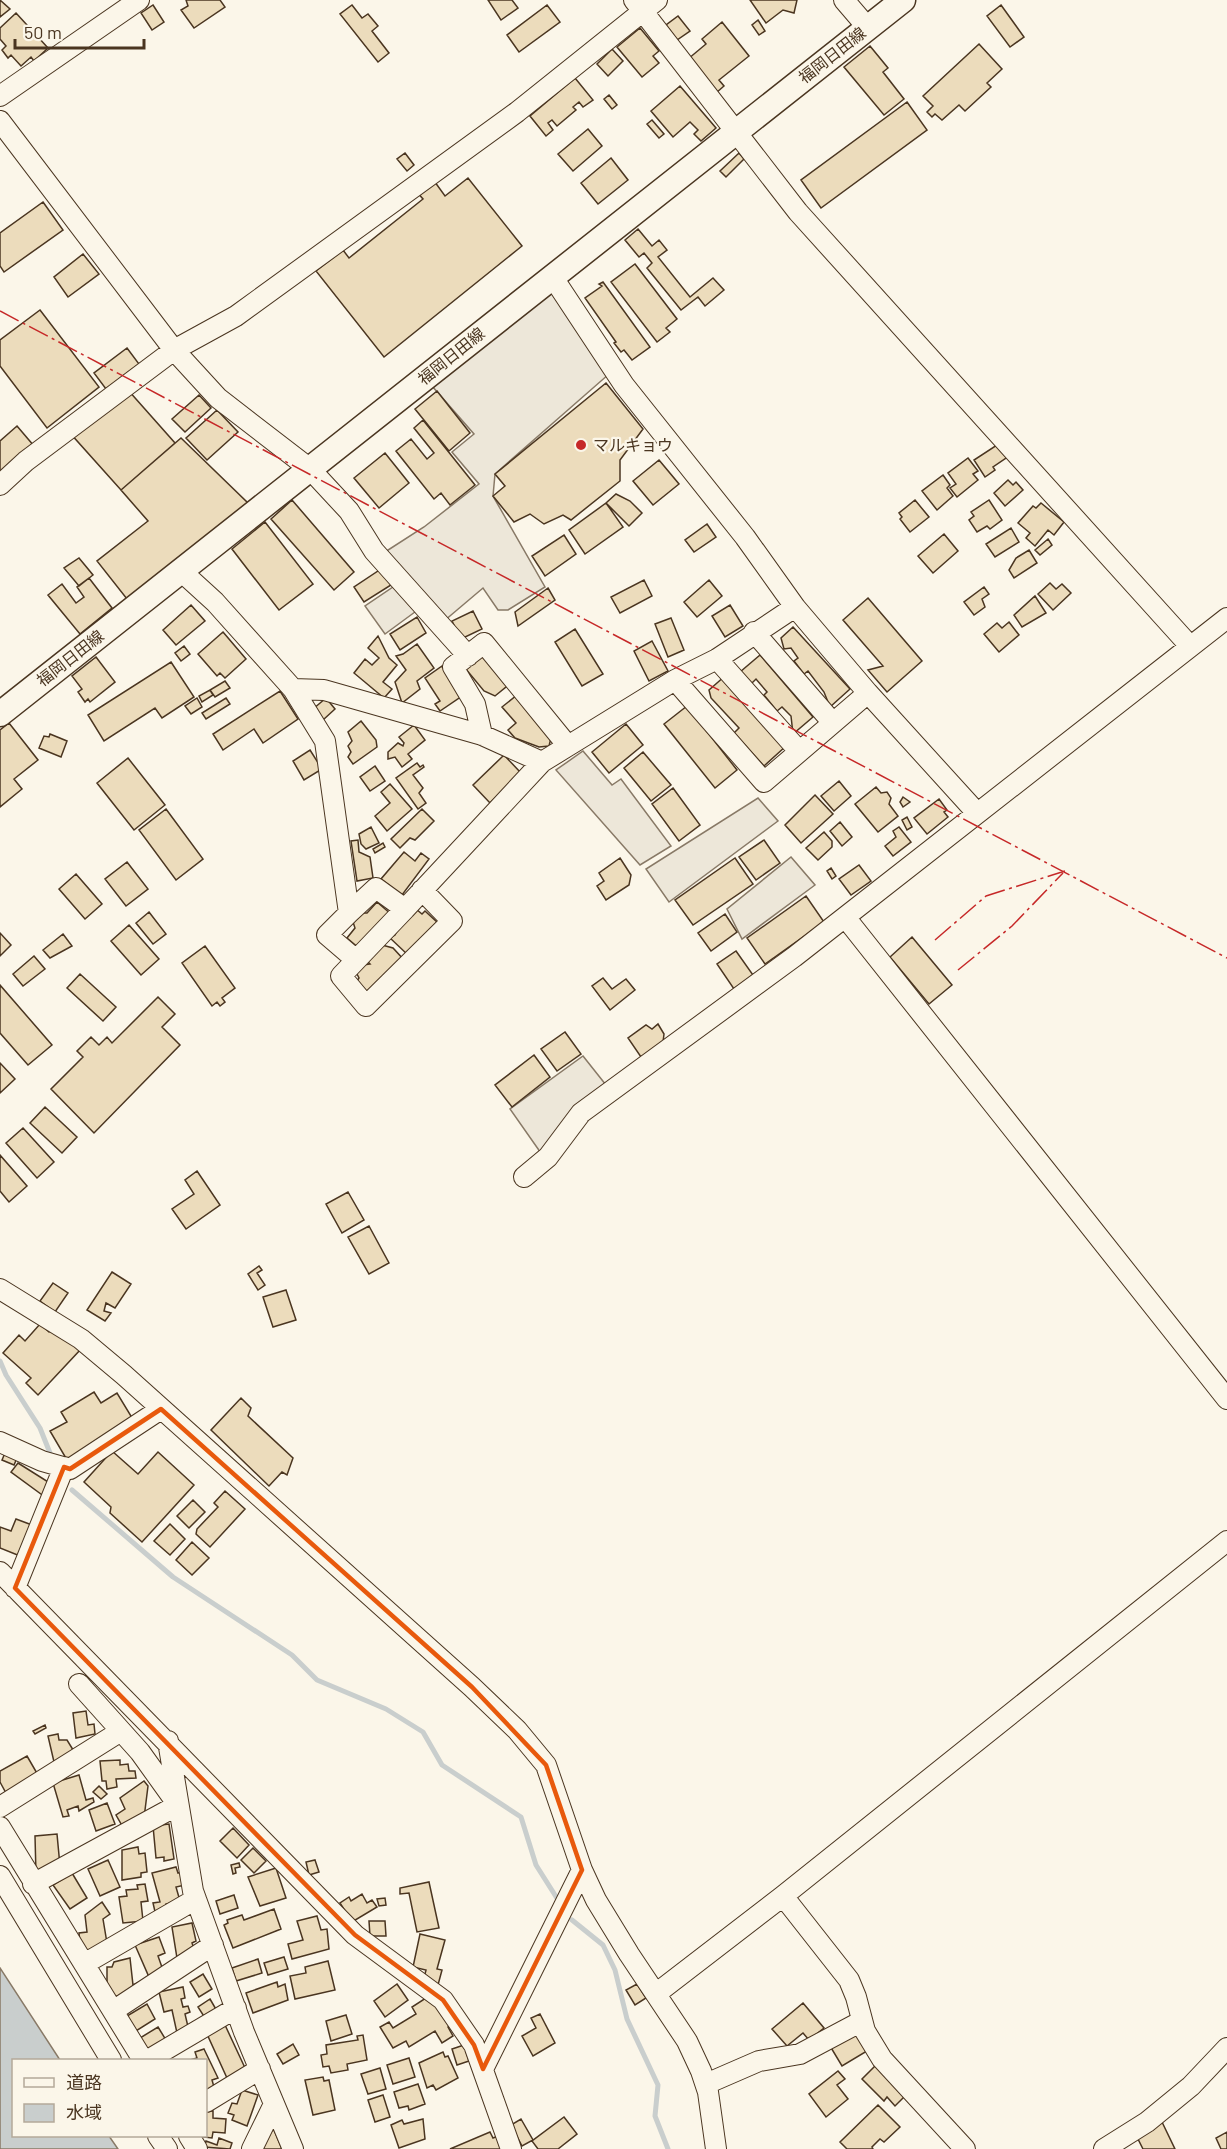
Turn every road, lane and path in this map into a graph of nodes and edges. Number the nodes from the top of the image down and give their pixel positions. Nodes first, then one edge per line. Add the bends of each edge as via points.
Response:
1 (139, 0) edge
2 (844, 0) edge
3 (903, 0) edge
4 (645, 4) edge
5 (868, 28) junction
6 (0, 96) edge
7 (0, 121) edge
8 (733, 132) junction
9 (552, 276) junction
10 (174, 350) junction
11 (310, 469) junction
12 (0, 485) edge
13 (181, 571) junction
14 (795, 607) junction
15 (1227, 618) edge
16 (754, 632) junction
17 (1190, 646) junction
18 (468, 656) junction
19 (717, 659) junction
20 (675, 680) junction
21 (293, 689) junction
22 (868, 693) junction
23 (0, 714) edge
24 (833, 723) junction
25 (482, 735) junction
26 (568, 746) junction
27 (799, 752) junction
28 (542, 762) junction
29 (977, 813) junction
30 (422, 890) junction
31 (405, 909) junction
32 (349, 913) junction
33 (845, 917) junction
34 (355, 959) junction
35 (524, 1177) dead end
36 (0, 1289) edge
37 (1227, 1400) edge
38 (162, 1409) junction
39 (0, 1442) edge
40 (64, 1467) junction
41 (1227, 1540) edge
42 (0, 1572) edge
43 (15, 1588) junction
44 (79, 1684) dead end
45 (121, 1731) junction
46 (168, 1741) junction
47 (178, 1805) junction
48 (0, 1807) edge
49 (0, 1827) edge
50 (582, 1870) junction
51 (0, 1876) edge
52 (33, 1884) junction
53 (783, 1896) junction
54 (195, 1899) junction
55 (213, 1946) junction
56 (84, 1964) junction
57 (657, 1993) junction
58 (236, 2008) junction
59 (113, 2011) junction
60 (862, 2021) junction
61 (1227, 2048) edge
62 (110, 2059) edge
63 (142, 2059) edge
64 (151, 2059) edge
65 (260, 2069) junction
66 (483, 2069) junction
67 (706, 2084) junction
68 (207, 2101) edge
69 (274, 2104) junction
70 (252, 2149) edge
71 (293, 2149) edge
72 (511, 2149) edge
73 (716, 2149) edge
74 (966, 2149) edge
75 (1104, 2149) edge

1 - 6 street
2 - 5 street
3 - 5 main road, 福岡日田線
4 - 8 street
4 - 10 street via 517,112 236,316
5 - 8 main road, 福岡日田線
7 - 10 street
8 - 9 main road, 福岡日田線
8 - 17 street via 798,212
9 - 11 main road, 福岡日田線
9 - 14 street via 624,385 745,537
10 - 11 street via 218,398
10 - 12 street via 26,461
11 - 13 main road, 福岡日田線
11 - 18 street via 349,511 374,551
13 - 21 street via 215,602
13 - 23 main road, 福岡日田線
14 - 16 street
14 - 22 street
15 - 17 street
16 - 19 street
16 - 24 street
17 - 29 street
18 - 25 street via 453,667 475,704
18 - 26 street via 484,643
19 - 20 street
19 - 27 street
20 - 26 street
20 - 27 street via 764,782
21 - 25 street via 324,690
21 - 32 street via 325,741
22 - 24 street
22 - 29 street
24 - 27 street
25 - 28 street
26 - 28 street
28 - 30 street
29 - 33 street
30 - 31 street
30 - 34 street via 452,921 366,1006 341,976
31 - 32 street via 376,888
31 - 34 street
32 - 34 street via 327,935
33 - 35 street via 581,1113 548,1157
33 - 37 street
36 - 38 street via 81,1339
38 - 40 street via 70,1469
38 - 50 street via 517,1730 546,1765
39 - 40 street
40 - 43 street
41 - 53 street
42 - 43 street
43 - 46 street
44 - 45 street
45 - 47 street
45 - 48 street
46 - 47 street
46 - 66 street via 355,1935 443,2000 474,2045
47 - 52 street
47 - 54 street
49 - 52 street
50 - 57 street via 629,1954
50 - 66 street
51 - 62 street
52 - 56 street
53 - 57 street
53 - 60 street via 849,1980
54 - 55 street
54 - 56 street
55 - 58 street
55 - 59 street
56 - 59 street
57 - 67 street via 687,2041
58 - 64 street
58 - 65 street
59 - 63 street
60 - 67 street via 800,2054 759,2061
60 - 74 street via 882,2059
61 - 75 street via 1191,2086 1148,2122
65 - 68 street
65 - 69 street
66 - 72 street
67 - 73 street
69 - 70 street
69 - 71 street

